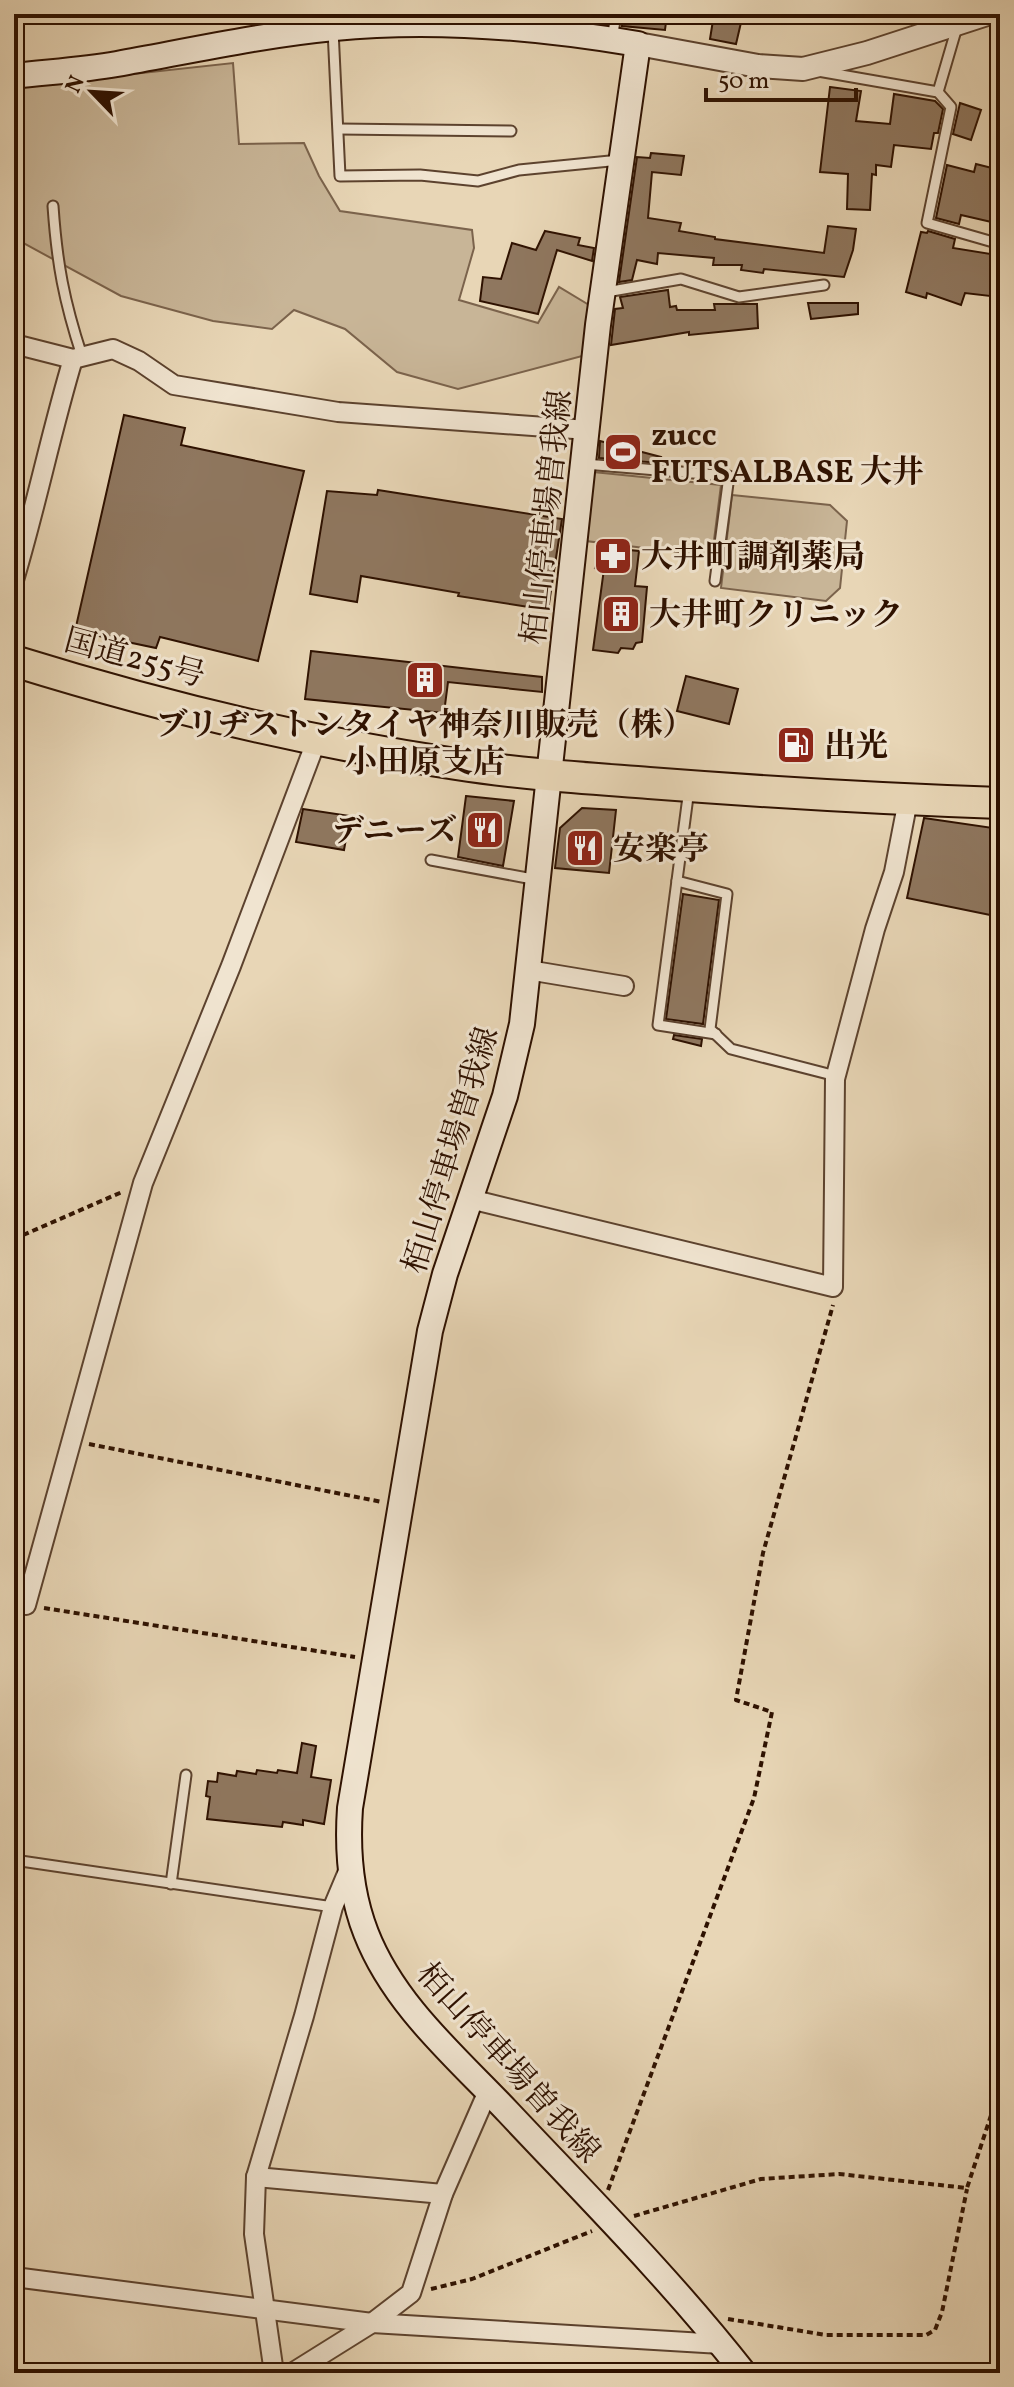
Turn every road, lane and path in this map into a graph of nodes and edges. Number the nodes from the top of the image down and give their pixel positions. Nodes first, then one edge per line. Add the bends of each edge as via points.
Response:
1 (616, 14) edge
2 (987, 14) edge
3 (959, 19) edge
4 (328, 24) edge
5 (612, 40) junction
6 (638, 44) junction
7 (803, 69) junction
8 (14, 76) edge
9 (938, 92) junction
10 (339, 129) junction
11 (511, 131) dead end
12 (620, 160) junction
13 (53, 206) dead end
14 (1000, 244) edge
15 (824, 285) dead end
16 (603, 293) junction
17 (14, 347) edge
18 (77, 357) junction
19 (588, 430) junction
20 (585, 464) junction
21 (14, 580) edge
22 (715, 581) dead end
23 (14, 661) edge
24 (317, 739) junction
25 (548, 775) junction
26 (689, 786) junction
27 (908, 800) junction
28 (1000, 803) edge
29 (431, 860) dead end
30 (538, 880) junction
31 (677, 881) junction
32 (528, 970) junction
33 (624, 986) dead end
34 (713, 1031) junction
35 (836, 1076) junction
36 (143, 1183) junction
37 (470, 1199) junction
38 (14, 1239) edge
39 (833, 1287) junction
40 (71, 1441) junction
41 (400, 1506) junction
42 (26, 1605) joint
43 (374, 1660) junction
44 (186, 1775) dead end
45 (14, 1860) edge
46 (349, 1869) junction
47 (171, 1884) junction
48 (333, 1907) junction
49 (1000, 2088) edge
50 (488, 2091) junction
51 (256, 2177) junction
52 (967, 2188) junction
53 (443, 2194) junction
54 (606, 2216) junction
55 (14, 2277) edge
56 (411, 2293) junction
57 (265, 2308) junction
58 (694, 2313) junction
59 (372, 2323) junction
60 (721, 2344) junction
61 (274, 2373) edge
62 (292, 2373) edge
63 (744, 2373) edge

1 - 5 lane
2 - 3 street
3 - 7 street via 867,53
3 - 9 lane
4 - 5 main road via 516,27
4 - 8 main road via 114,65
4 - 10 lane
5 - 6 main road
6 - 7 street
6 - 12 main road, 栢山停車場曽我線
7 - 9 lane
9 - 14 lane via 951,107 927,223
10 - 11 lane
10 - 12 lane via 340,176 478,181 519,170
12 - 16 main road, 栢山停車場曽我線
13 - 18 lane via 56,260
15 - 16 lane via 739,297 681,279
16 - 19 main road, 栢山停車場曽我線
17 - 18 street
18 - 19 street via 113,349 174,385 338,412
18 - 21 street via 49,440
19 - 20 main road, 栢山停車場曽我線
20 - 22 lane via 729,476
20 - 25 main road, 栢山停車場曽我線
23 - 24 highway, 国道255号 via 115,692
24 - 25 highway, 国道255号
24 - 36 street
25 - 26 highway, 国道255号
25 - 30 main road, 栢山停車場曽我線
26 - 27 highway, 国道255号
26 - 31 lane
27 - 28 highway, 国道255号
27 - 35 street via 894,872
29 - 30 lane
30 - 32 main road, 栢山停車場曽我線
31 - 34 lane via 727,894
31 - 34 lane via 658,1025
32 - 33 street
32 - 37 main road, 栢山停車場曽我線 via 516,1058
34 - 35 lane via 731,1049
35 - 39 street
36 - 38 path
36 - 40 street
37 - 39 street
37 - 41 main road, 栢山停車場曽我線 via 430,1331
39 - 54 path via 834,1300 763,1553 736,1700 772,1712 754,1798
40 - 41 path
40 - 42 street
41 - 43 main road, 栢山停車場曽我線
42 - 43 path
43 - 46 main road, 栢山停車場曽我線 via 350,1808
44 - 47 lane
45 - 47 lane
46 - 48 street
46 - 50 main road, 栢山停車場曽我線 via 366,1932 397,1992
47 - 48 lane
48 - 51 street
49 - 52 path
50 - 53 street
50 - 54 main road, 栢山停車場曽我線
51 - 53 street
51 - 57 street via 254,2234
52 - 54 path via 839,2174 761,2179
52 - 58 path via 942,2312 935,2330 926,2335 826,2335
53 - 56 street
54 - 56 path via 472,2279
54 - 58 main road, 栢山停車場曽我線
55 - 57 street
56 - 59 street
57 - 59 street
57 - 61 street
58 - 60 main road, 栢山停車場曽我線
59 - 60 street
59 - 62 street
60 - 63 main road, 栢山停車場曽我線

